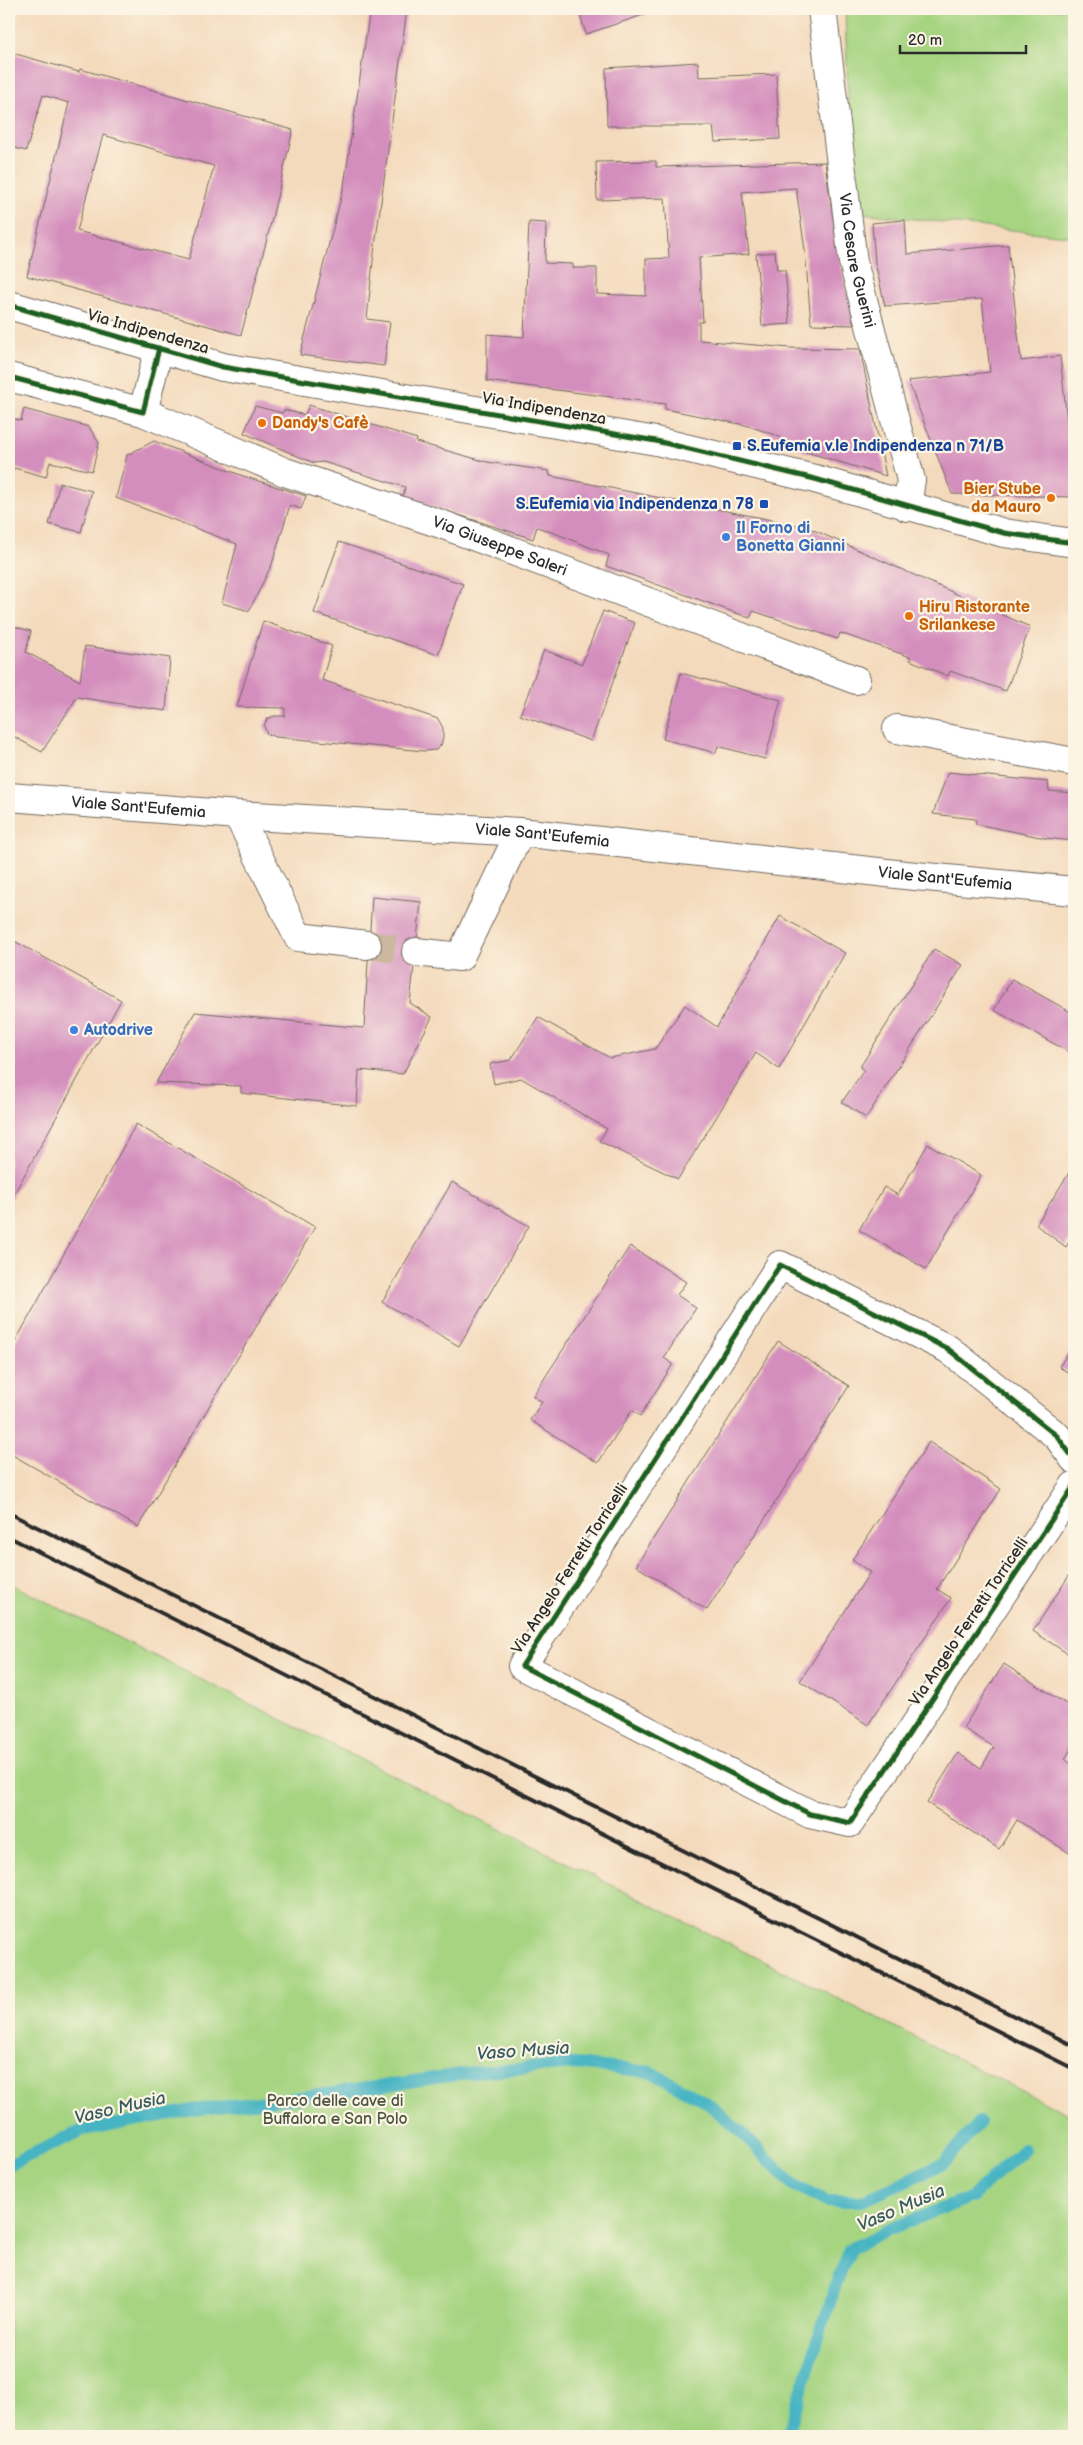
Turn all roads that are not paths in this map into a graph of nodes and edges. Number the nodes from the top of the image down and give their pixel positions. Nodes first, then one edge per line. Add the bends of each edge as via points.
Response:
1 (822, 9) edge
2 (9, 306) edge
3 (159, 348) junction
4 (9, 377) edge
5 (143, 412) junction
6 (907, 507) junction
7 (1074, 543) edge
8 (856, 680) dead end
9 (897, 729) dead end
10 (1074, 762) edge
11 (9, 797) edge
12 (238, 815) junction
13 (520, 832) junction
14 (1074, 891) edge
15 (367, 945) tunnel mouth
16 (416, 952) tunnel mouth
17 (1074, 1459) edge
18 (1074, 1486) edge

1 - 6 street, Via Cesare Guerini via 852,262 911,480
2 - 3 street, Via Indipendenza
3 - 5 street
3 - 6 street, Via Indipendenza via 223,366 656,441 815,479
4 - 5 street, Via Giuseppe Saleri
5 - 8 street, Via Giuseppe Saleri via 285,472 442,524
6 - 7 street, Via Indipendenza via 1004,533
9 - 10 street
11 - 12 street, Viale Sant'Eufemia
12 - 13 street, Viale Sant'Eufemia
12 - 15 street via 298,937
13 - 14 street, Viale Sant'Eufemia
13 - 16 street via 460,957
17 - 18 street, Via Angelo Ferretti Torricelli via 1058,1436 948,1349 780,1264 522,1666 810,1814 850,1823

